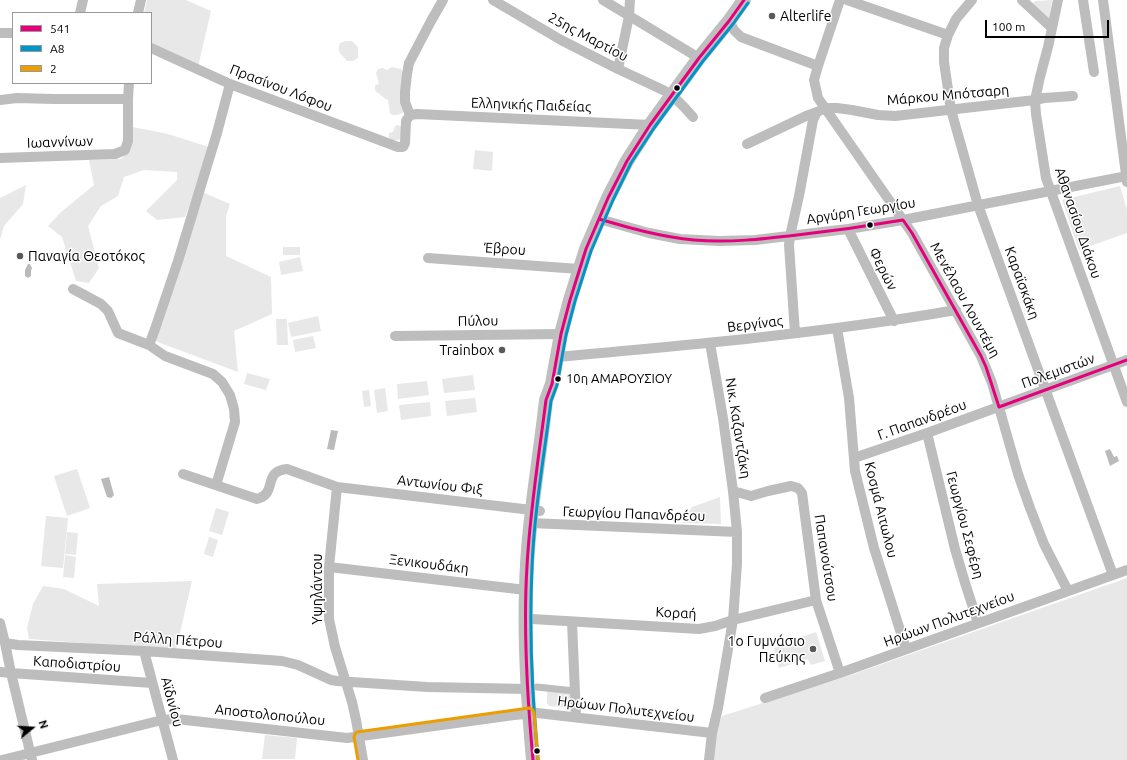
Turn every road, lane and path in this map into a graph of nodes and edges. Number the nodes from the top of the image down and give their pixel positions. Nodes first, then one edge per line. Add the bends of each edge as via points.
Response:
1 (83, 0) edge
2 (140, 0) edge
3 (443, 0) edge
4 (493, 0) edge
5 (604, 0) edge
6 (630, 0) edge
7 (744, 0) edge
8 (840, 0) edge
9 (847, 0) edge
10 (972, 0) edge
11 (1022, 0) edge
12 (1058, 0) edge
13 (1083, 0) edge
14 (1102, 0) edge
15 (80, 12) edge
16 (138, 12) edge
17 (629, 16) junction
18 (729, 21) junction
19 (1052, 28) junction
20 (0, 33) edge
21 (12, 33) edge
22 (948, 35) junction
23 (152, 48) edge
24 (699, 58) junction
25 (818, 66) junction
26 (618, 69) junction
27 (1094, 72) dead end
28 (129, 84) edge
29 (230, 84) junction
30 (672, 95) junction
31 (1073, 96) dead end
32 (128, 99) junction
33 (0, 100) edge
34 (1035, 100) junction
35 (821, 110) junction
36 (951, 110) junction
37 (410, 115) junction
38 (693, 117) dead end
39 (650, 124) junction
40 (747, 144) dead end
41 (0, 158) edge
42 (1127, 178) edge
43 (1050, 191) junction
44 (978, 205) junction
45 (599, 219) junction
46 (903, 220) junction
47 (848, 229) junction
48 (790, 236) junction
49 (428, 258) dead end
50 (580, 269) junction
51 (73, 289) dead end
52 (956, 310) junction
53 (894, 321) junction
54 (837, 328) junction
55 (795, 333) junction
56 (561, 334) junction
57 (395, 336) dead end
58 (710, 343) junction
59 (148, 345) junction
60 (557, 357) junction
61 (1127, 360) edge
62 (1114, 366) junction
63 (1046, 390) junction
64 (1127, 402) edge
65 (999, 407) junction
66 (927, 433) junction
67 (854, 458) junction
68 (183, 474) dead end
69 (216, 485) junction
70 (337, 487) junction
71 (733, 491) junction
72 (802, 493) joint
73 (536, 517) junction
74 (737, 532) junction
75 (329, 567) junction
76 (1127, 570) edge
77 (1113, 575) junction
78 (526, 590) junction
79 (1068, 591) junction
80 (816, 600) junction
81 (532, 619) junction
82 (733, 620) junction
83 (572, 622) junction
84 (0, 623) edge
85 (978, 623) junction
86 (5, 642) junction
87 (906, 649) junction
88 (144, 651) junction
89 (0, 672) edge
90 (840, 672) junction
91 (11, 674) junction
92 (345, 681) junction
93 (152, 683) junction
94 (532, 688) junction
95 (575, 691) junction
96 (765, 698) dead end
97 (533, 713) junction
98 (576, 717) junction
99 (162, 720) junction
100 (712, 733) junction
101 (359, 737) junction
102 (32, 757) edge
103 (2, 760) edge
104 (173, 760) edge
105 (363, 760) edge
106 (533, 760) edge
107 (541, 760) edge
108 (709, 760) edge

1 - 15 street
2 - 16 street
3 - 37 street via 409,63 405,102
4 - 26 street, 25ης Μαρτίου via 561,40
5 - 17 street
6 - 17 street
7 - 18 main road
8 - 25 street, Μενέλαου Λουντέμη
9 - 22 street
10 - 22 street, Καραϊσκάκη via 956,19
11 - 19 street
12 - 19 street, Αθανασίου Διάκου
13 - 27 street
14 - 42 street
17 - 24 street
17 - 26 street
18 - 24 main road
18 - 25 street via 741,37
19 - 34 street, Αθανασίου Διάκου
20 - 21 street
22 - 36 street, Καραϊσκάκη via 944,48 944,62
23 - 29 street, Πρασίνου Λόφου
24 - 30 main road
25 - 35 street, Μενέλαου Λουντέμη via 814,80
26 - 30 street, 25ης Μαρτίου
28 - 32 street
29 - 37 street, Πρασίνου Λόφου via 398,147 403,147 405,143 406,121
29 - 59 street via 178,261
30 - 38 street, 25ης Μαρτίου
30 - 39 main road
31 - 34 street, Μάρκου Μπότσαρη
32 - 33 street
32 - 41 street, Ιωαννίνων via 128,141 125,150 120,153
34 - 36 street, Μάρκου Μπότσαρη
34 - 43 street, Αθανασίου Διάκου
35 - 36 street, Μάρκου Μπότσαρη via 852,110 895,116
35 - 40 street
35 - 46 street, Μενέλαου Λουντέμη
35 - 48 street via 813,120
36 - 44 street, Καραϊσκάκη
37 - 39 street, Ελληνικής Παιδείας
39 - 45 main road via 627,161
42 - 43 street, Αργύρη Γεωργίου
43 - 44 street, Αργύρη Γεωργίου
43 - 62 street, Αθανασίου Διάκου
44 - 46 street, Αργύρη Γεωργίου
44 - 63 street, Καραϊσκάκη
45 - 48 street, Αργύρη Γεωργίου via 680,239 719,242
45 - 50 main road
46 - 47 street, Αργύρη Γεωργίου
46 - 52 street, Μενέλαου Λουντέμη
47 - 48 street, Αργύρη Γεωργίου
47 - 53 street, Φερών
48 - 55 street
49 - 50 street, Έβρου
50 - 56 main road
51 - 59 street via 101,304 118,333
52 - 53 street, Βεργίνας
52 - 65 street, Μενέλαου Λουντέμη via 986,367
53 - 54 street, Βεργίνας
54 - 55 street, Βεργίνας
54 - 67 street, Κοσμά Αιτωλου via 849,398
55 - 58 street, Βεργίνας
56 - 57 street, Πύλου
56 - 60 main road
58 - 60 street, Βεργίνας
58 - 71 street, Νικ. Καζαντζάκη
59 - 69 street via 165,356 213,374 230,395 235,422
60 - 73 main road via 546,400
61 - 62 street, Πολεμιστών
62 - 63 street, Πολεμιστών
62 - 64 street, Αθανασίου Διάκου
63 - 65 street, Πολεμιστών
63 - 77 street, Καραϊσκάκη
65 - 66 street, Γ. Παπανδρέου
65 - 79 street, Μενέλαου Λουντέμη via 1030,508 1044,544
66 - 67 street, Γ. Παπανδρέου
66 - 85 street, Γεωργίου Σεφέρη via 955,549
67 - 87 street, Κοσμά Αιτωλου via 874,548
68 - 69 street
69 - 70 street, Αντωνίου Φιξ via 257,499 262,498 274,474 287,469
70 - 73 street, Αντωνίου Φιξ
70 - 75 street, Υψηλάντου
71 - 72 street, Νικ. Καζαντζάκη via 751,496 791,486 798,488
71 - 74 street
72 - 80 street, Παπανούτσου
73 - 74 street, Γεωργίου Παπανδρέου
73 - 78 main road
73 - 81 main road
74 - 82 street
75 - 78 street, Ξενικουδάκη
75 - 92 street, Υψηλάντου via 329,619
76 - 77 street, Ηρώων Πολυτεχνείου
77 - 79 street, Ηρώων Πολυτεχνείου
78 - 94 main road
79 - 85 street, Ηρώων Πολυτεχνείου
80 - 82 street, Κοραή
80 - 90 street, Παπανούτσου
81 - 83 street, Κοραή
81 - 94 main road
82 - 83 street, Κοραή via 698,629
82 - 100 street
83 - 95 street
84 - 86 street
85 - 87 street, Ηρώων Πολυτεχνείου
86 - 88 street, Ράλλη Πέτρου via 18,645
86 - 91 street
87 - 90 street, Ηρώων Πολυτεχνείου
88 - 92 street, Ράλλη Πέτρου via 291,663 331,680
88 - 93 street, Αϊδινίου
89 - 91 street, Καποδιστρίου
90 - 96 street, Ηρώων Πολυτεχνείου
91 - 93 street, Καποδιστρίου
91 - 102 street
92 - 94 street, Ράλλη Πέτρου via 427,687
92 - 101 street, Υψηλάντου
93 - 99 street, Αϊδινίου
94 - 95 street
94 - 97 main road
95 - 98 street
97 - 98 street, Ηρώων Πολυτεχνείου
97 - 101 street, Αποστολοπούλου
97 - 106 main road
97 - 107 main road
98 - 100 street, Ηρώων Πολυτεχνείου
99 - 101 street, Αποστολοπούλου via 176,719 348,738
99 - 102 street, Αποστολοπούλου
99 - 104 street, Αϊδινίου
100 - 108 street
101 - 105 street, Υψηλάντου
102 - 103 street, Αποστολοπούλου

